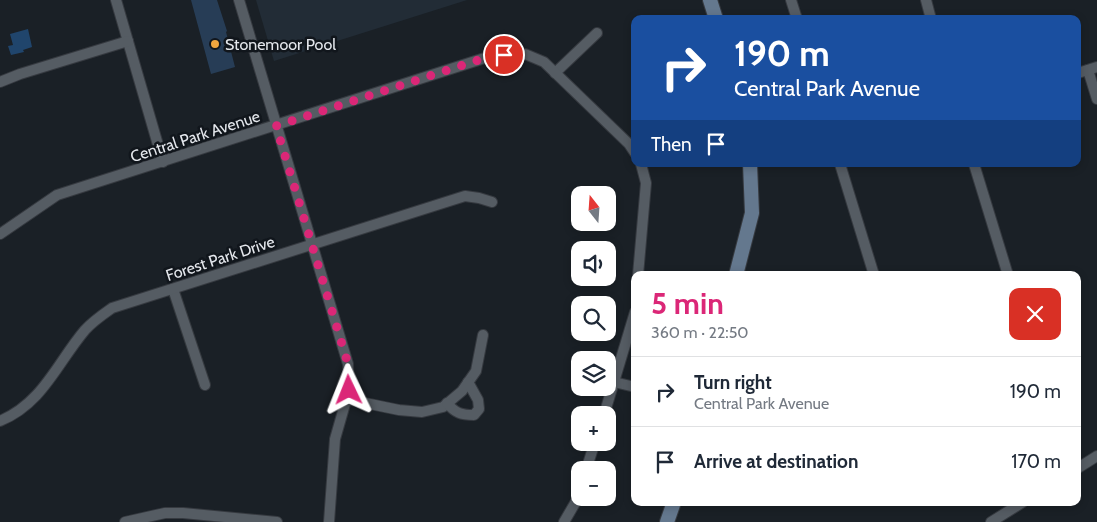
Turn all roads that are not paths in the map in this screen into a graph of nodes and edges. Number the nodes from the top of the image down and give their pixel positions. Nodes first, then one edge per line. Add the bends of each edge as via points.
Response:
1 (116, 0) edge
2 (239, 0) edge
3 (710, 0) edge
4 (791, 0) edge
5 (926, 0) edge
6 (715, 15) edge
7 (796, 15) edge
8 (930, 15) edge
9 (597, 33) dead end
10 (128, 41) junction
11 (1092, 68) edge
12 (555, 73) junction
13 (0, 82) edge
14 (1097, 99) edge
15 (276, 126) junction
16 (631, 147) edge
17 (163, 162) junction
18 (643, 167) edge
19 (750, 167) edge
20 (841, 167) edge
21 (975, 167) edge
22 (492, 202) dead end
23 (0, 234) edge
24 (312, 244) junction
25 (638, 271) edge
26 (737, 271) edge
27 (873, 271) edge
28 (1007, 271) edge
29 (173, 289) junction
30 (631, 325) edge
31 (483, 335) dead end
32 (616, 375) edge
33 (468, 382) junction
34 (616, 383) edge
35 (205, 385) dead end
36 (631, 387) edge
37 (346, 399) junction
38 (447, 404) junction
39 (0, 421) edge
40 (1097, 456) edge
41 (1081, 466) edge
42 (572, 506) edge
43 (673, 506) edge
44 (1017, 506) edge
45 (125, 522) edge
46 (277, 522) edge
47 (330, 522) edge
48 (565, 522) edge
49 (668, 522) edge
50 (992, 522) edge

1 - 10 street
2 - 15 street
3 - 6 main road
4 - 7 street
5 - 8 street
9 - 12 street
10 - 13 street
10 - 17 street
11 - 14 street
12 - 15 street, Central Park Avenue via 544,62 525,54 491,56
12 - 16 street, Central Park Avenue
15 - 17 street, Central Park Avenue
15 - 24 street
17 - 23 street, Central Park Avenue via 57,195
18 - 25 street via 646,183
19 - 26 main road via 752,213
20 - 27 street
21 - 28 street
22 - 24 street, Forest Park Drive via 465,196
24 - 29 street, Forest Park Drive
24 - 37 street via 348,364
29 - 35 street
29 - 39 street, Forest Park Drive via 112,308 97,318 85,329 29,404
30 - 32 street
31 - 33 street via 476,371
33 - 38 street
33 - 38 street via 478,400 474,415 454,412
34 - 36 street
37 - 38 street via 422,412
37 - 47 street via 335,439
40 - 41 street
42 - 48 street
43 - 49 main road
44 - 50 street
45 - 46 street via 165,513

